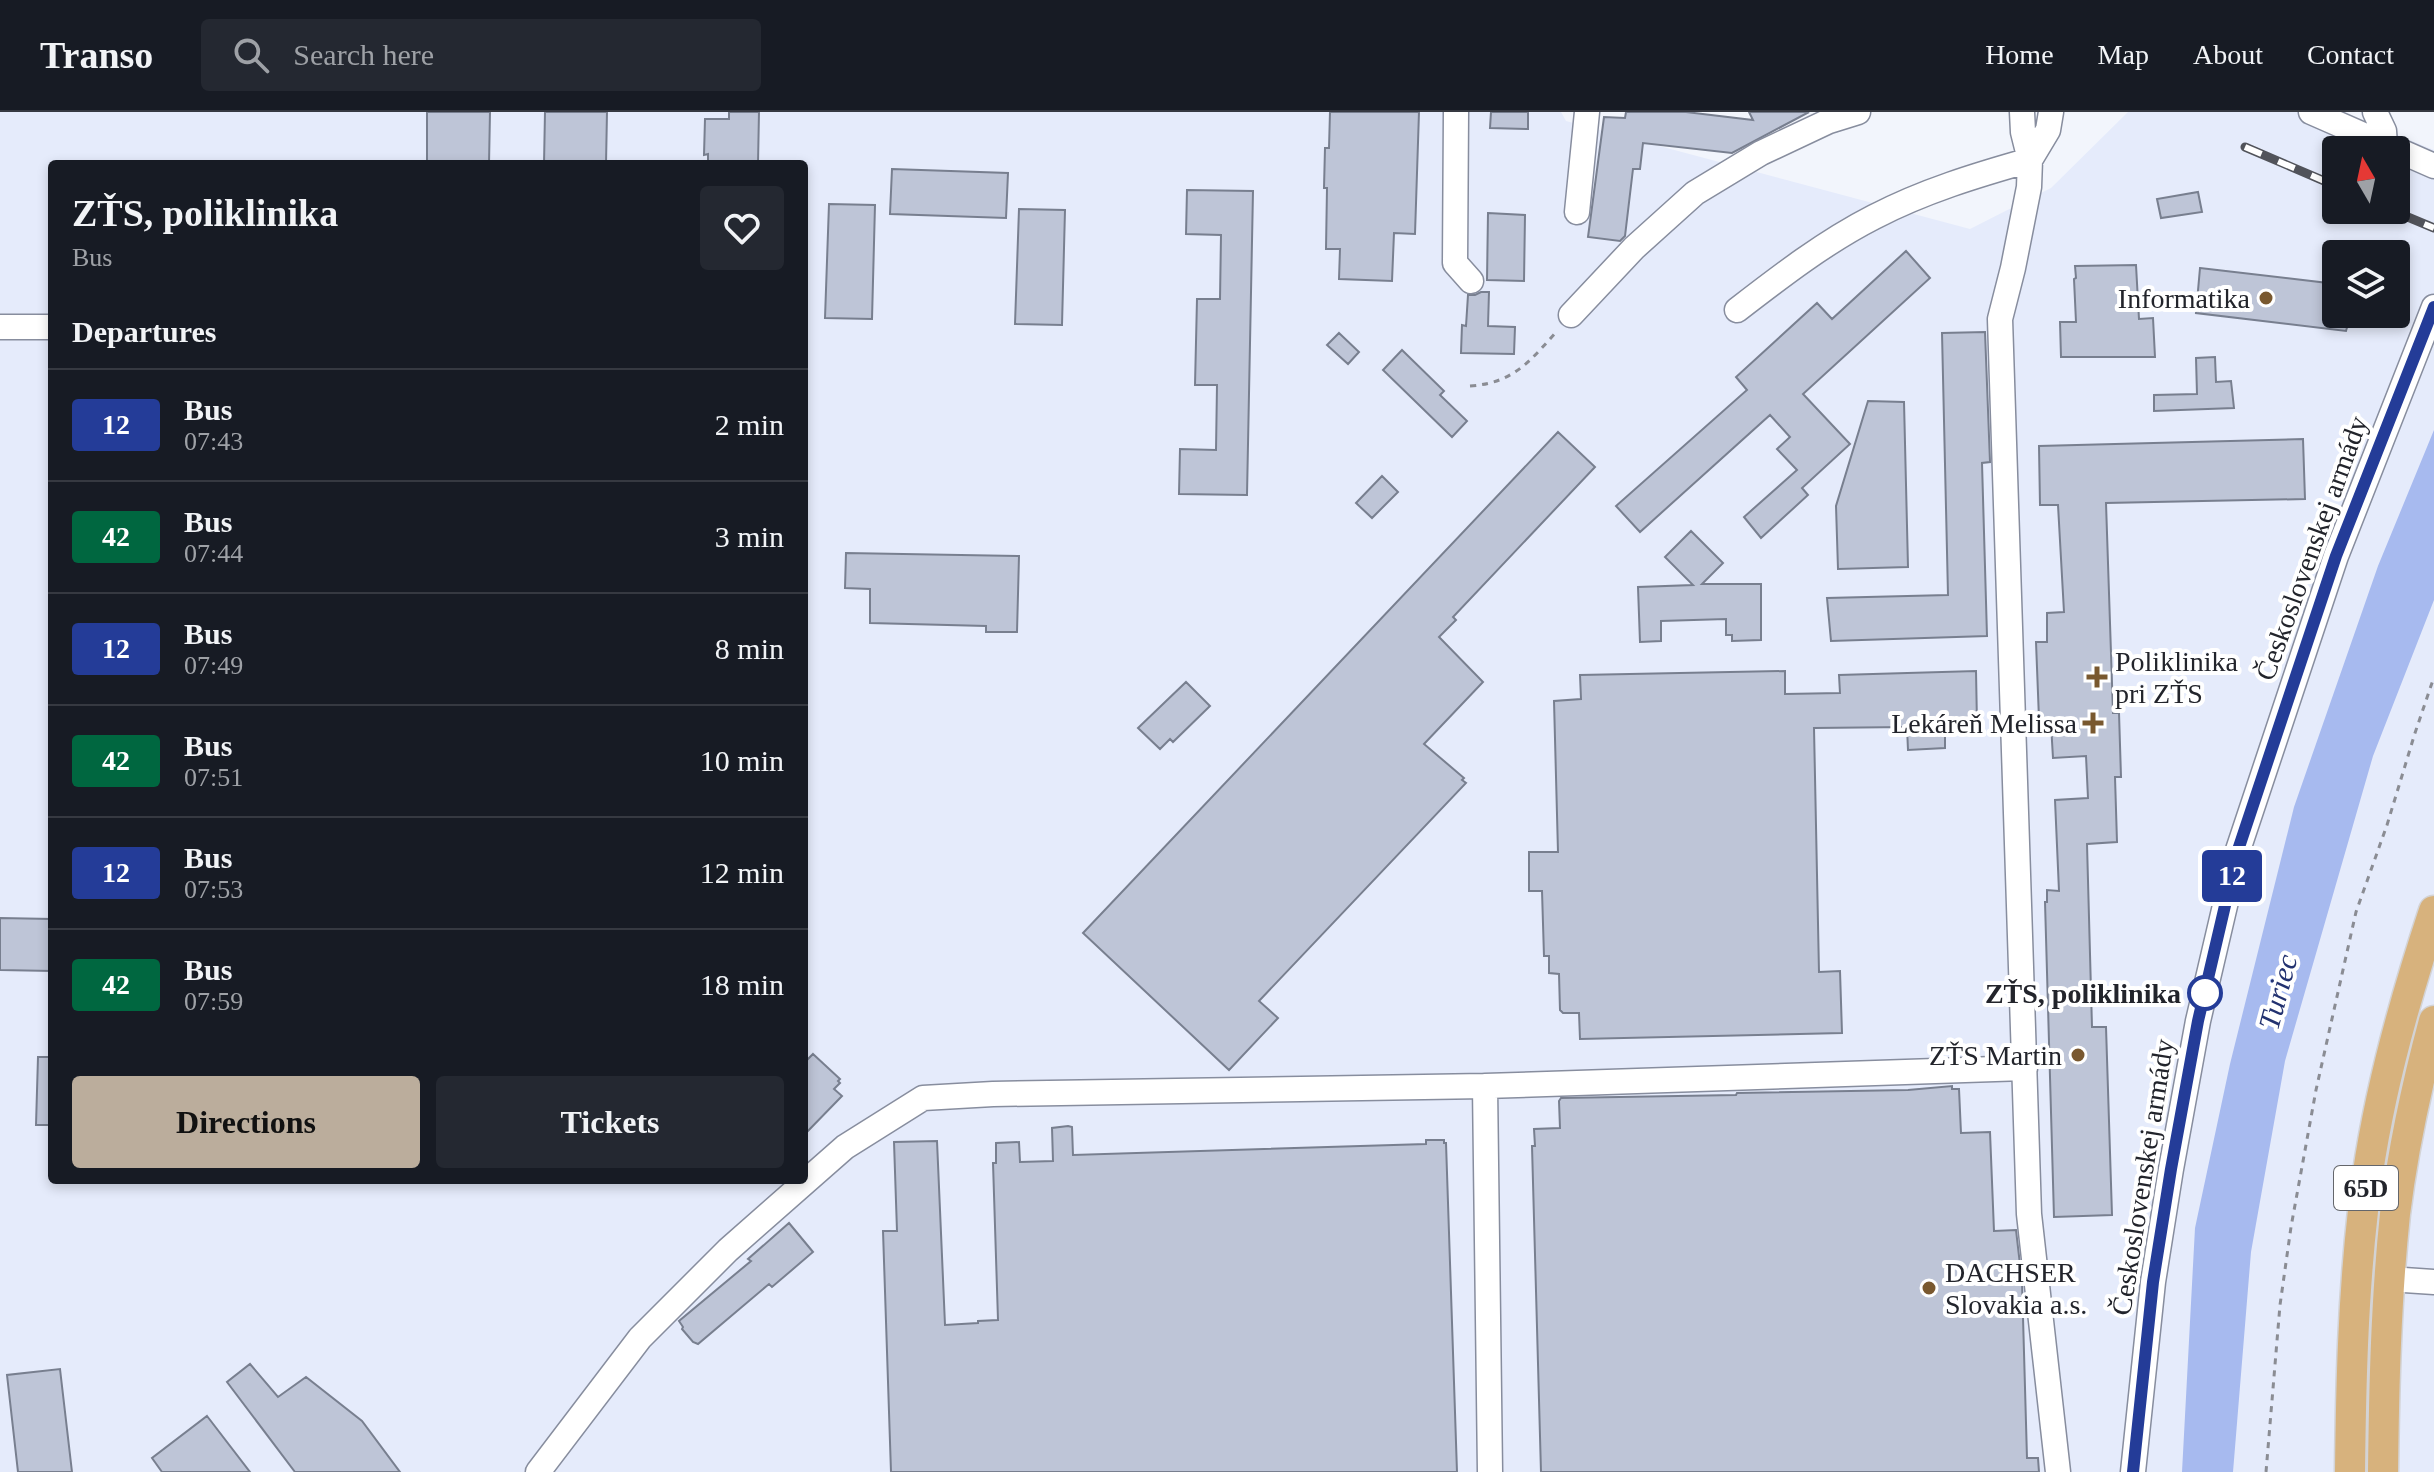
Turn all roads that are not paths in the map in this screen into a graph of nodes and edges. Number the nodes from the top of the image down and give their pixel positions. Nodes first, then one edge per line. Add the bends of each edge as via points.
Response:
1 (1456, 112) edge
2 (1587, 112) edge
3 (1858, 112) edge
4 (2022, 112) edge
5 (2051, 112) edge
6 (2311, 112) edge
7 (2375, 112) edge
8 (2365, 136) edge
9 (2384, 136) edge
10 (2410, 156) edge
11 (2030, 160) junction
12 (2434, 166) edge
13 (1577, 212) dead end
14 (1471, 281) dead end
15 (2434, 307) edge
16 (1737, 310) dead end
17 (1571, 315) road end
18 (0, 327) edge
19 (48, 327) edge
20 (2434, 911) edge
21 (2434, 1021) edge
22 (2025, 1068) junction
23 (1485, 1086) junction
24 (808, 1180) edge
25 (803, 1184) edge
26 (2389, 1279) junction
27 (2434, 1282) edge
28 (538, 1472) edge
29 (1490, 1472) edge
30 (2058, 1472) edge
31 (2133, 1472) edge
32 (2350, 1472) edge
33 (2383, 1472) edge

1 - 14 street via 1455,263
2 - 13 street
3 - 17 street via 1761,153 1695,193
4 - 11 street
5 - 11 street via 2048,130
6 - 8 street
7 - 9 street
10 - 12 street
11 - 16 street via 1950,183 1874,217 1803,259
11 - 22 street via 2029,187 2000,319
15 - 31 street, Československej armády via 2336,556 2238,850 2171,1169
18 - 19 street
20 - 32 main road, 65D via 2392,1053 2363,1208
21 - 26 main road, 65D via 2404,1157
22 - 23 street
22 - 30 street via 2029,1214
23 - 24 street via 923,1098 845,1147
23 - 29 street
25 - 28 street via 640,1338
26 - 27 street
26 - 33 main road, 65D

